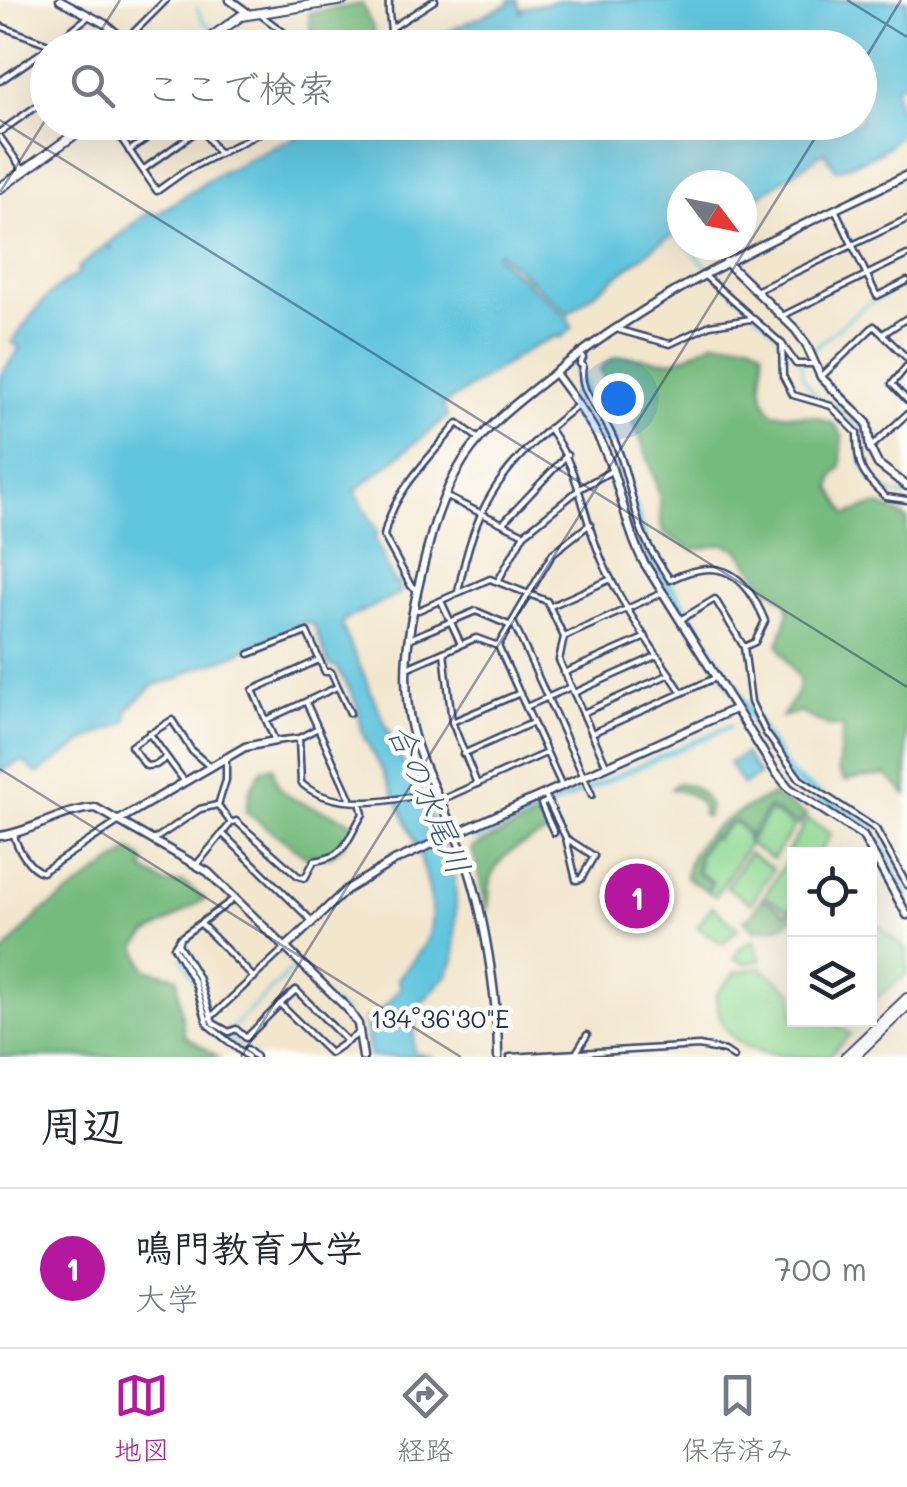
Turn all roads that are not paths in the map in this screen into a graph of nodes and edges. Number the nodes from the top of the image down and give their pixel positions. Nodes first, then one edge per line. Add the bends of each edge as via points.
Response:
1 (61, 0) edge
2 (166, 0) edge
3 (230, 0) edge
4 (344, 0) edge
5 (389, 0) edge
6 (435, 0) edge
7 (254, 13) junction
8 (89, 15) junction
9 (0, 26) edge
10 (394, 26) junction
11 (70, 30) edge
12 (111, 30) edge
13 (137, 30) edge
14 (220, 30) edge
15 (280, 30) edge
16 (393, 30) edge
17 (30, 39) edge
18 (30, 61) edge
19 (0, 82) edge
20 (30, 112) edge
21 (0, 135) edge
22 (67, 140) edge
23 (122, 140) edge
24 (144, 140) edge
25 (180, 140) edge
26 (209, 140) edge
27 (246, 140) edge
28 (129, 151) junction
29 (219, 154) junction
30 (143, 170) junction
31 (24, 171) junction
32 (907, 175) edge
33 (0, 188) edge
34 (835, 209) junction
35 (907, 219) edge
36 (852, 244) junction
37 (907, 255) edge
38 (726, 262) junction
39 (703, 272) junction
40 (866, 274) junction
41 (907, 282) edge
42 (756, 292) junction
43 (782, 316) junction
44 (752, 318) junction
45 (907, 318) edge
46 (615, 327) junction
47 (883, 334) junction
48 (782, 344) junction
49 (580, 353) junction
50 (812, 357) junction
51 (907, 358) edge
52 (907, 366) edge
53 (555, 373) junction
54 (820, 377) junction
55 (907, 400) edge
56 (578, 406) junction
57 (907, 414) edge
58 (549, 428) junction
59 (479, 439) junction
60 (870, 448) junction
61 (567, 455) junction
62 (612, 470) junction
63 (907, 486) edge
64 (580, 488) junction
65 (444, 496) junction
66 (907, 500) edge
67 (481, 513) junction
68 (503, 523) junction
69 (590, 524) junction
70 (524, 534) junction
71 (610, 579) junction
72 (498, 582) junction
73 (418, 589) junction
74 (458, 592) junction
75 (662, 593) junction
76 (529, 594) junction
77 (442, 600) junction
78 (550, 607) junction
79 (629, 608) junction
80 (412, 609) junction
81 (685, 616) junction
82 (451, 623) junction
83 (512, 624) junction
84 (646, 636) junction
85 (564, 637) junction
86 (407, 639) junction
87 (461, 644) junction
88 (498, 646) junction
89 (744, 647) junction
90 (444, 652) junction
91 (249, 654) dead end
92 (658, 655) junction
93 (319, 660) junction
94 (405, 669) junction
95 (564, 673) junction
96 (670, 674) junction
97 (716, 678) junction
98 (337, 687) junction
99 (571, 687) junction
100 (520, 693) junction
101 (574, 693) junction
102 (682, 693) junction
103 (548, 697) junction
104 (306, 702) junction
105 (526, 708) junction
106 (735, 709) junction
107 (582, 713) junction
108 (350, 714) dead end
109 (266, 720) junction
110 (452, 722) junction
111 (533, 723) junction
112 (318, 728) junction
113 (148, 733) junction
114 (592, 733) junction
115 (299, 738) junction
116 (275, 742) junction
117 (546, 753) junction
118 (464, 754) junction
119 (166, 758) junction
120 (225, 759) junction
121 (607, 766) junction
122 (210, 767) junction
123 (585, 780) junction
124 (185, 782) junction
125 (477, 784) junction
126 (562, 786) junction
127 (436, 791) junction
128 (592, 794) dead end
129 (350, 799) junction
130 (547, 799) junction
131 (440, 800) junction
132 (360, 802) junction
133 (218, 805) junction
134 (119, 820) junction
135 (231, 823) junction
136 (554, 833) dead end
137 (14, 834) junction
138 (222, 834) junction
139 (455, 834) junction
140 (0, 836) edge
141 (566, 838) junction
142 (152, 841) junction
143 (196, 864) junction
144 (907, 885) edge
145 (235, 898) junction
146 (907, 915) edge
147 (311, 920) junction
148 (202, 925) junction
149 (180, 938) junction
150 (285, 948) junction
151 (254, 978) junction
152 (907, 998) edge
153 (280, 1004) junction
154 (907, 1006) edge
155 (210, 1018) junction
156 (360, 1033) junction
157 (586, 1035) dead end
158 (348, 1040) junction
159 (247, 1049) dead end
160 (576, 1054) junction
161 (248, 1057) edge
162 (256, 1057) edge
163 (362, 1057) edge
164 (498, 1057) edge
165 (510, 1057) edge
166 (734, 1057) edge
167 (845, 1057) edge
168 (854, 1057) edge

1 - 8 street
2 - 13 street
3 - 7 street
4 - 7 main road
5 - 10 street
6 - 10 street
7 - 14 main road
7 - 15 street
8 - 11 street
8 - 12 street
9 - 17 street
10 - 16 street
18 - 19 street
20 - 21 street
21 - 31 street
22 - 31 main road
23 - 28 street
24 - 28 street
25 - 30 street
26 - 29 street
27 - 29 street
28 - 30 street
29 - 30 street via 157,191
31 - 33 main road
32 - 34 street
34 - 36 street
34 - 38 street
35 - 36 street
36 - 40 street
36 - 42 street
37 - 40 street
38 - 39 street
38 - 42 street
39 - 44 street
39 - 46 street
40 - 41 street via 877,296
40 - 43 street
42 - 43 street
43 - 50 street
44 - 46 street via 710,325 670,344
44 - 48 street
45 - 47 street
46 - 49 street
47 - 51 street
47 - 54 street via 874,326
48 - 50 street via 798,365
48 - 66 street via 783,376 793,395 838,410 857,433 860,467 886,497
49 - 53 street
49 - 89 street via 588,399 621,455 645,540 670,580 714,569 734,576 765,621 755,642
50 - 54 street
52 - 55 street via 892,384
53 - 56 street
53 - 59 street
54 - 60 street via 867,423
56 - 58 street
56 - 62 street
57 - 60 street
58 - 61 street
58 - 67 street via 508,468
59 - 65 street
59 - 73 street via 458,423 389,518 384,536
60 - 63 street via 878,464
61 - 64 street
61 - 68 street
62 - 64 street
62 - 75 street via 634,544
64 - 69 street
64 - 70 street
65 - 67 street
65 - 73 street
67 - 68 street
67 - 74 street
68 - 70 street
69 - 71 street
69 - 76 street via 553,553
70 - 72 street
71 - 78 street
71 - 79 street
72 - 74 street
72 - 76 street
73 - 80 street
74 - 77 street
75 - 79 street
75 - 81 street
76 - 78 street
76 - 83 street
77 - 80 street
77 - 82 street
78 - 85 street
79 - 84 street
79 - 85 street
80 - 86 street
81 - 89 street via 715,599
81 - 97 street
82 - 83 street via 476,611
82 - 86 street
82 - 87 street
83 - 88 street
83 - 103 street
84 - 92 street
84 - 95 street
85 - 95 street via 558,660
86 - 94 street
87 - 88 street via 476,638
87 - 90 street
88 - 100 street
89 - 144 street via 751,702 790,770 872,825
90 - 94 street
90 - 110 street
91 - 93 street via 307,632
92 - 96 street
92 - 101 street
93 - 98 street
93 - 109 street via 253,690
94 - 127 street via 412,730
95 - 99 street
96 - 102 street
96 - 107 street
97 - 102 street
97 - 106 street
98 - 104 street
98 - 108 street
99 - 101 street
99 - 103 street
100 - 105 street
100 - 110 street
101 - 107 street
102 - 114 street
103 - 105 street
103 - 123 street
104 - 109 street
104 - 112 street
105 - 111 street
106 - 121 street
106 - 146 street via 783,783 863,836
107 - 114 street
109 - 116 street
110 - 118 street
111 - 117 street
111 - 118 street
112 - 115 street
112 - 129 street
113 - 119 street
113 - 119 street via 131,746 146,766
113 - 122 street via 172,720
114 - 121 street
115 - 116 street
115 - 129 street via 303,786
116 - 120 street
117 - 125 street
117 - 126 street
118 - 125 street
119 - 124 street
120 - 122 street
120 - 133 street
121 - 123 street
122 - 124 street
123 - 126 street
123 - 128 street
124 - 134 street
125 - 131 street
126 - 130 street
127 - 131 street
127 - 132 street
129 - 132 street
130 - 136 street
130 - 139 street
130 - 141 street
131 - 139 street
132 - 135 street via 363,814 344,850 314,861 305,878
133 - 135 street
133 - 142 street via 200,809
134 - 137 street via 86,808
134 - 137 street via 42,872
134 - 142 street
135 - 138 street
137 - 140 street
138 - 143 street
138 - 147 street
139 - 147 street via 366,876
139 - 164 street via 479,915
141 - 141 street via 594,856 580,879 576,880
142 - 143 street
143 - 145 street
145 - 148 street
145 - 150 street
147 - 150 street
148 - 149 street
148 - 151 street
149 - 155 street
149 - 161 street via 174,947 208,1025
150 - 151 street
150 - 156 street via 347,1008
151 - 155 street
152 - 167 main road
153 - 155 street via 246,1038
153 - 158 street via 330,1053
153 - 158 street via 296,990
154 - 168 main road
156 - 158 street
156 - 163 street
157 - 160 street
159 - 162 street
160 - 165 street
160 - 166 street via 699,1046

